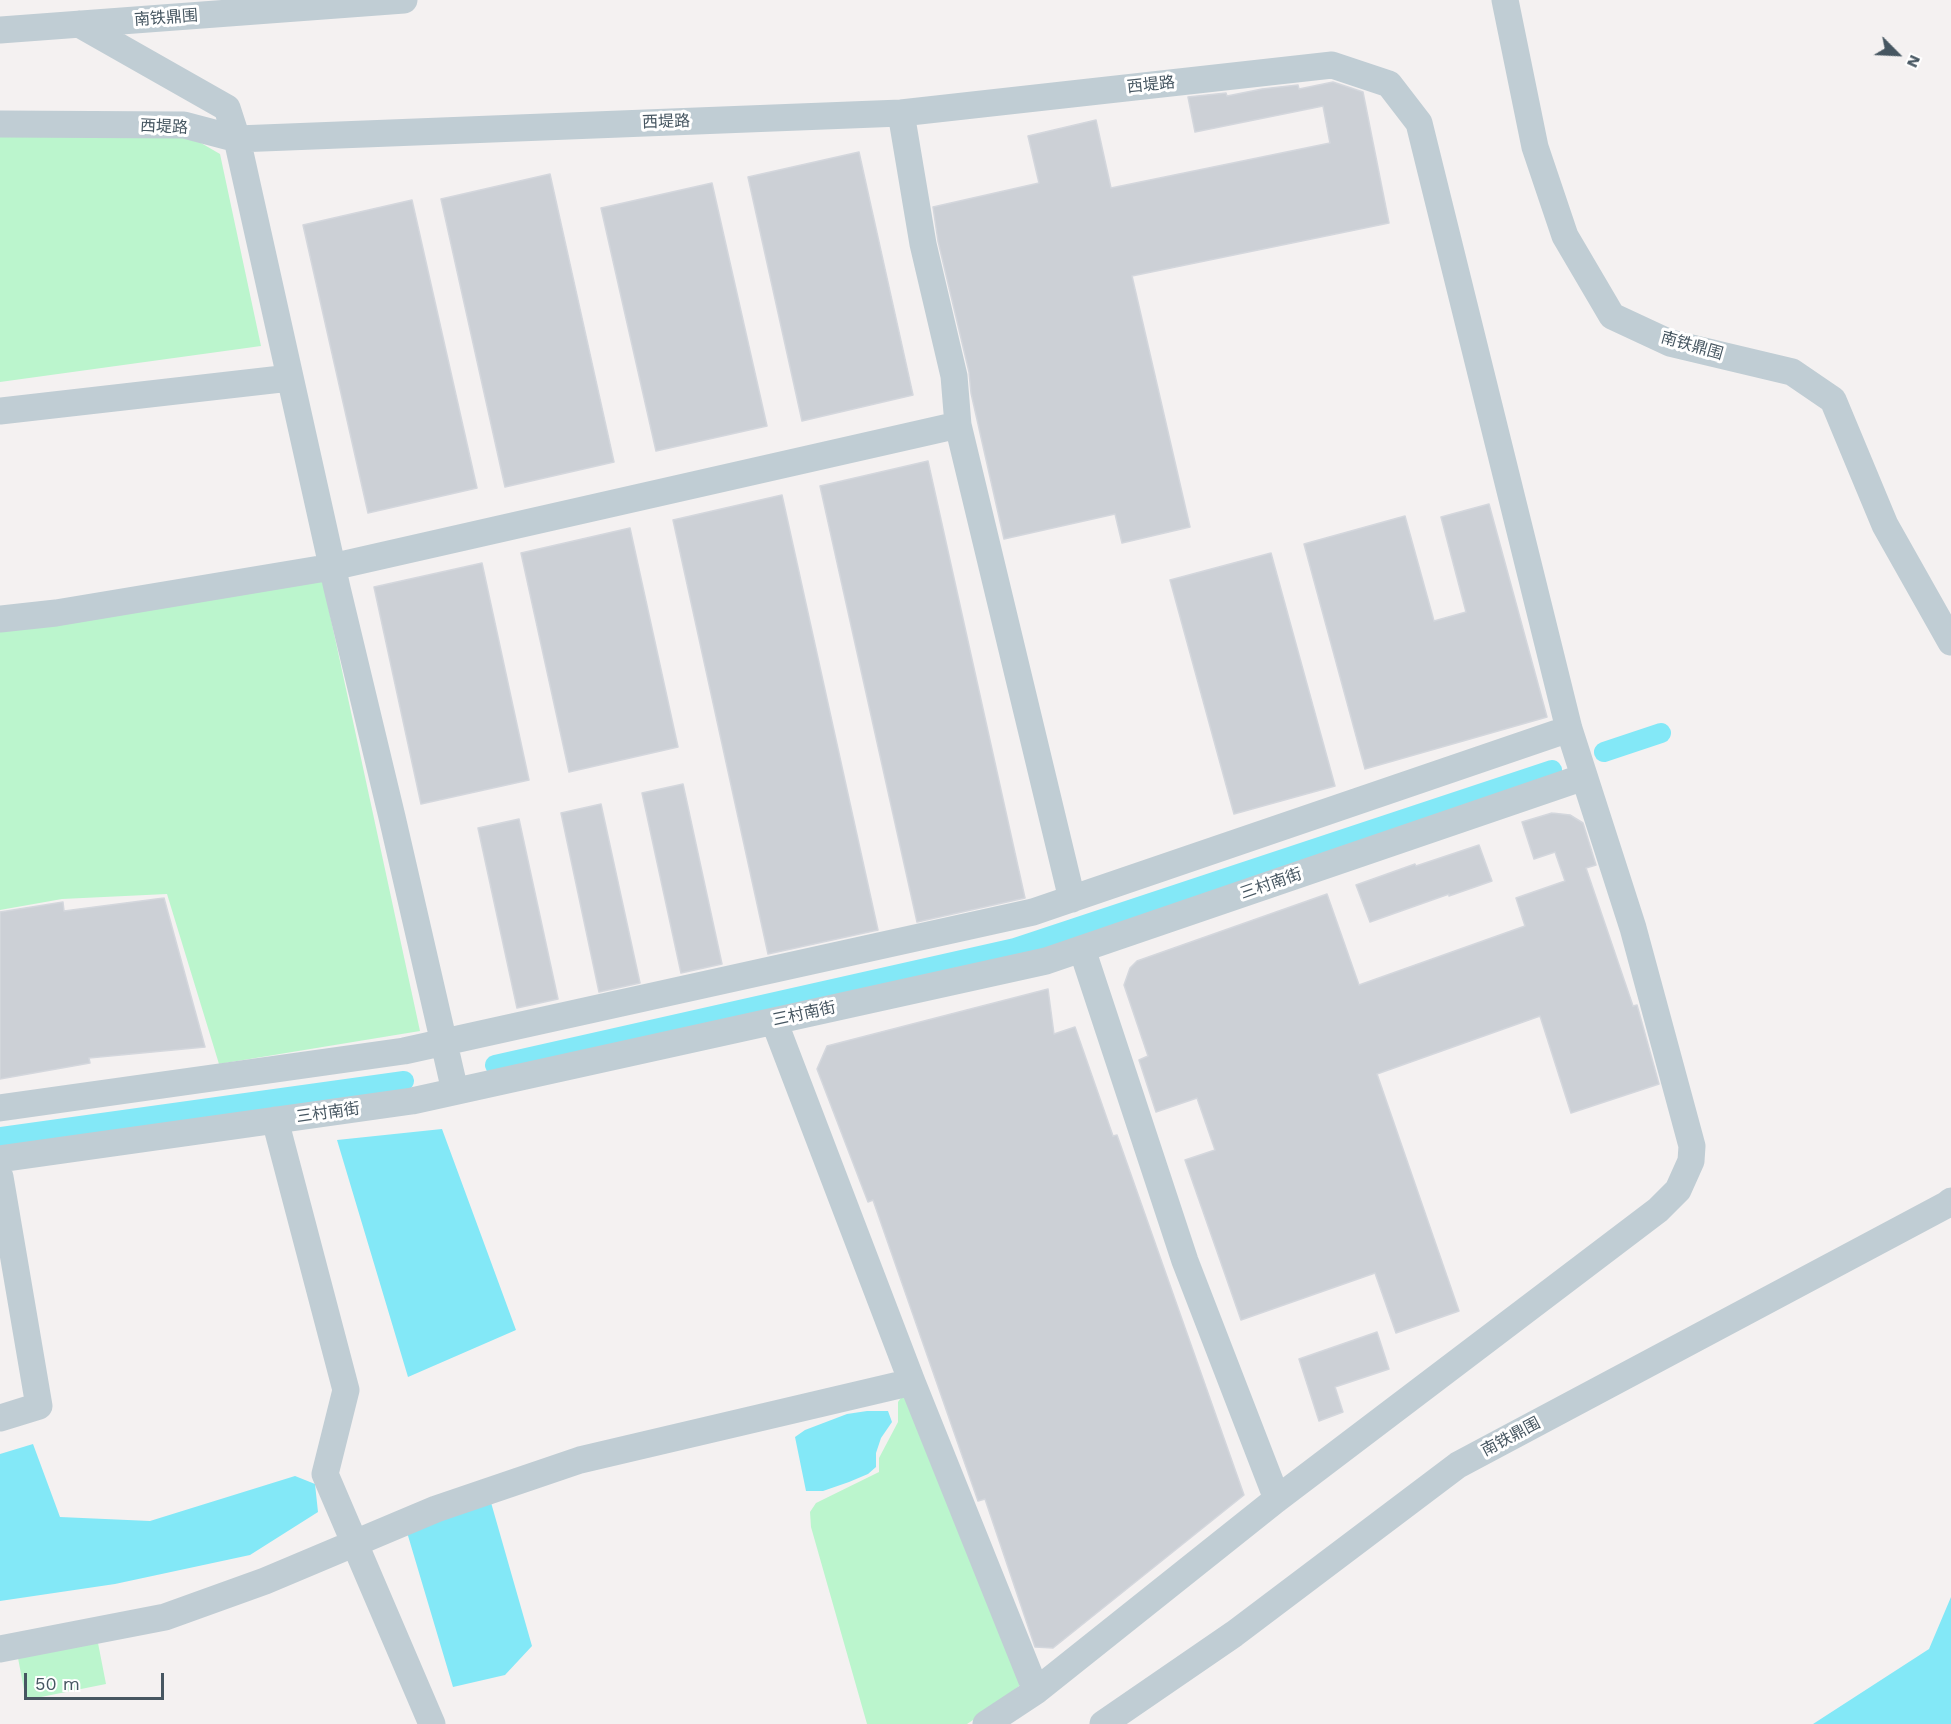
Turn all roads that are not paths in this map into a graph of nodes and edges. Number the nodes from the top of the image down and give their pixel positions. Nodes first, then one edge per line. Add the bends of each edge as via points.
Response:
1 (404, 0) edge
2 (1505, 0) edge
3 (79, 24) junction
4 (0, 30) edge
5 (901, 113) junction
6 (0, 124) edge
7 (237, 139) junction
8 (290, 378) junction
9 (0, 411) edge
10 (958, 425) junction
11 (332, 567) junction
12 (0, 619) edge
13 (1951, 642) edge
14 (1569, 729) junction
15 (1584, 777) junction
16 (1072, 899) junction
17 (1082, 949) junction
18 (774, 1021) junction
19 (445, 1042) junction
20 (455, 1091) junction
21 (0, 1108) edge
22 (275, 1120) junction
23 (0, 1159) edge
24 (0, 1177) edge
25 (1951, 1201) edge
26 (912, 1382) junction
27 (0, 1418) edge
28 (1277, 1499) junction
29 (353, 1542) junction
30 (0, 1649) edge
31 (1035, 1691) junction
32 (432, 1724) edge
33 (986, 1724) edge
34 (1103, 1724) edge

1 - 3 street, 南铁鼎围
2 - 13 street, 南铁鼎围 via 1535,147 1565,236 1612,316 1670,343 1792,372 1833,400 1885,525
3 - 4 street, 南铁鼎围
3 - 7 street via 227,108
5 - 7 street, 西堤路
5 - 10 street via 923,244 954,376
5 - 14 street, 西堤路 via 1332,65 1389,84 1419,123
6 - 7 street, 西堤路 via 184,125
7 - 8 street
8 - 9 street
8 - 11 street
10 - 11 street
10 - 16 street
11 - 12 street
11 - 19 street
14 - 15 street
14 - 16 street
15 - 17 street, 三村南街
15 - 28 street via 1633,928 1692,1146 1691,1161 1678,1190 1658,1210
16 - 19 street via 1033,912
17 - 18 street, 三村南街 via 1046,961
17 - 28 street via 1185,1261
18 - 20 street, 三村南街
18 - 26 street
19 - 20 street
19 - 21 street
20 - 22 street, 三村南街 via 412,1101
22 - 23 street, 三村南街
22 - 29 street via 346,1390 325,1474
24 - 27 street via 39,1407
25 - 34 street, 南铁鼎围 via 1458,1465 1234,1634
26 - 29 street via 580,1460
26 - 31 street
28 - 31 street
29 - 30 street via 265,1581 165,1617
29 - 32 street
31 - 33 street

